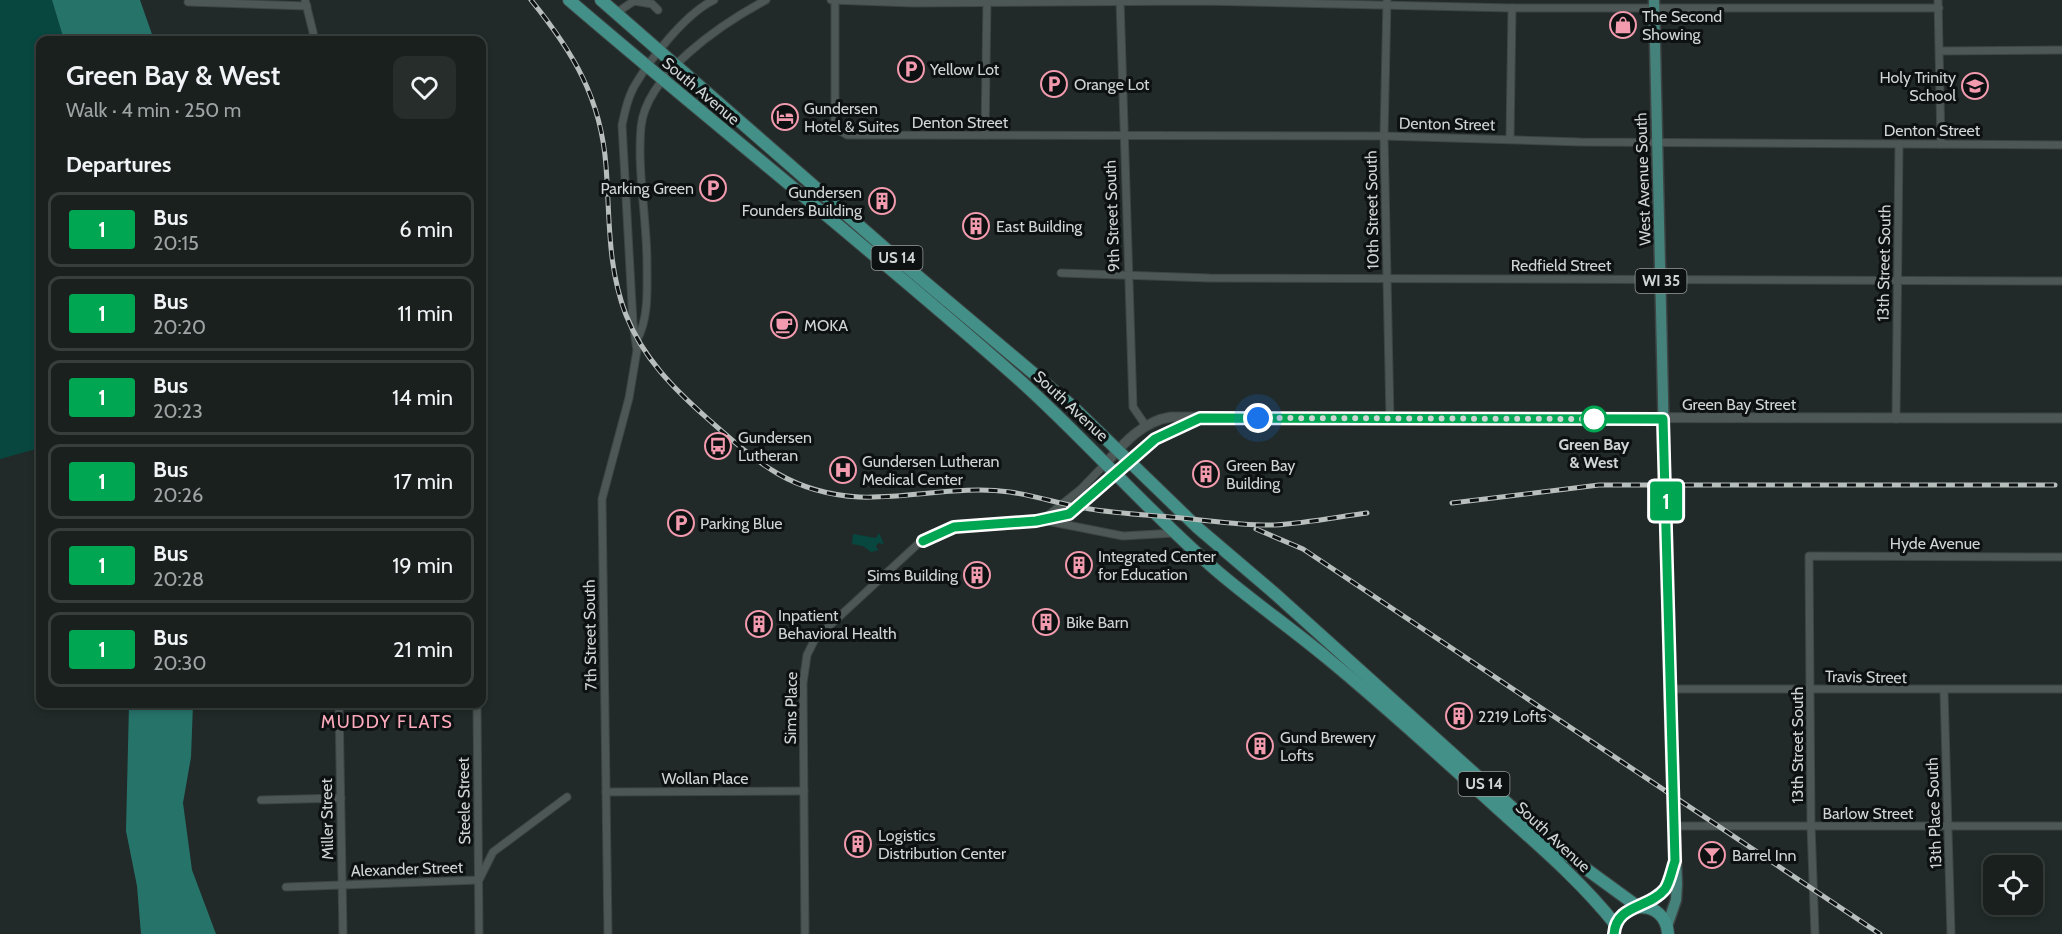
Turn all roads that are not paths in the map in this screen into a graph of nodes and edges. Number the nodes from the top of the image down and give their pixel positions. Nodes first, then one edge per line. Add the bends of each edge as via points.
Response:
1 (569, 0) edge
2 (601, 0) edge
3 (714, 0) edge
4 (765, 0) edge
5 (1120, 0) edge
6 (833, 1) edge
7 (987, 1) edge
8 (188, 2) dead end
9 (704, 2) edge
10 (1387, 2) edge
11 (306, 3) edge
12 (1654, 4) edge
13 (1939, 4) edge
14 (1512, 8) junction
15 (658, 10) dead end
16 (616, 13) junction
17 (314, 36) edge
18 (2062, 50) edge
19 (1940, 51) junction
20 (660, 52) junction
21 (677, 66) junction
22 (648, 67) junction
23 (663, 81) junction
24 (985, 135) junction
25 (1123, 135) junction
26 (1384, 136) junction
27 (1510, 139) junction
28 (1656, 142) junction
29 (1899, 144) junction
30 (1941, 144) junction
31 (2062, 145) edge
32 (1061, 273) dead end
33 (1128, 277) junction
34 (1388, 279) junction
35 (1661, 279) junction
36 (1898, 280) junction
37 (2062, 281) edge
38 (637, 340) junction
39 (1200, 418) junction
40 (1896, 418) junction
41 (2062, 418) edge
42 (1390, 419) junction
43 (1663, 419) junction
44 (1146, 426) junction
45 (1118, 450) junction
46 (1128, 460) junction
47 (1106, 463) junction
48 (1116, 473) junction
49 (1045, 518) junction
50 (1036, 521) junction
51 (1175, 533) junction
52 (1809, 556) joint
53 (2062, 557) edge
54 (1670, 688) junction
55 (2062, 689) edge
56 (1810, 690) junction
57 (1944, 690) junction
58 (339, 708) edge
59 (477, 708) edge
60 (804, 791) junction
61 (606, 792) junction
62 (567, 797) dead end
63 (341, 798) junction
64 (261, 800) dead end
65 (1673, 826) junction
66 (1811, 826) junction
67 (1947, 826) junction
68 (2062, 826) edge
69 (1675, 861) junction
70 (479, 880) junction
71 (341, 886) junction
72 (286, 887) dead end
73 (1640, 906) junction
74 (1614, 929) edge
75 (1668, 932) edge
76 (343, 934) edge
77 (479, 934) edge
78 (608, 934) edge
79 (805, 934) edge
80 (1815, 934) edge
81 (1951, 934) edge

1 - 22 highway, South Avenue / US 14
2 - 16 highway, South Avenue / US 14
3 - 9 street, 7th Street South
4 - 21 street, 7th Street South via 720,27
5 - 7 street
5 - 10 street
5 - 25 street, 9th Street South
6 - 7 street
6 - 24 street, Denton Street via 836,125 840,132
7 - 24 street
8 - 11 street
9 - 20 street, 7th Street South
10 - 14 street
10 - 26 street, 10th Street South
11 - 17 street
12 - 13 street
12 - 14 street
12 - 28 main road, West Avenue South / WI 35
13 - 19 street
14 - 27 street
15 - 16 street via 652,4 634,1
16 - 20 highway, South Avenue / US 14
18 - 19 street
19 - 30 street
20 - 21 highway, South Avenue / US 14
20 - 22 street, 7th Street South
21 - 23 street, 7th Street South
21 - 45 highway, South Avenue / US 14 via 1046,383
22 - 23 highway, South Avenue / US 14
22 - 38 street, 7th Street South via 634,86 622,125
23 - 38 street, 7th Street South via 651,98 641,126 647,287 645,326
23 - 47 highway, South Avenue / US 14 via 832,218 1015,376
24 - 25 street, Denton Street
25 - 26 street, Denton Street
25 - 33 street, 9th Street South
26 - 27 street, Denton Street
26 - 34 street, 10th Street South
27 - 28 street, Denton Street
28 - 29 street, Denton Street
28 - 35 main road, West Avenue South / WI 35
29 - 30 street, Denton Street
29 - 36 street, 13th Street South
30 - 31 street, Denton Street
32 - 33 street, Redfield Street
33 - 34 street, Redfield Street
33 - 44 street, 9th Street South via 1133,407
34 - 35 street, Redfield Street
34 - 42 street, 10th Street South
35 - 36 street, Redfield Street
35 - 43 main road, West Avenue South / WI 35
36 - 37 street, Redfield Street
36 - 40 street, 13th Street South
38 - 61 street, 7th Street South via 630,398 603,499
39 - 42 street, Green Bay Street
39 - 44 street, Green Bay Street via 1162,418
39 - 46 street, Green Bay Street via 1155,439
40 - 41 street, Green Bay Street
40 - 43 street, Green Bay Street
42 - 43 street, Green Bay Street
43 - 54 main road, West Avenue South / WI 35
44 - 45 street, Green Bay Street
45 - 46 highway, South Avenue / US 14
45 - 47 street, Green Bay Street
46 - 48 street, Green Bay Street
46 - 73 highway, South Avenue / US 14 via 1197,528 1548,840 1598,880
47 - 48 highway, South Avenue / US 14
47 - 49 street, Sims Place
48 - 49 street, Sims Place via 1079,507 1064,516
48 - 51 highway, South Avenue / US 14
49 - 50 street, Sims Place
50 - 51 street, Sims Place via 1066,523 1123,536
50 - 60 street, Sims Place via 968,525 919,543 815,639 803,669
51 - 74 highway, South Avenue / US 14 via 1238,589 1331,661 1567,870
52 - 53 street, Hyde Avenue
52 - 56 street, 13th Street South
54 - 56 street, Travis Street
54 - 65 main road, West Avenue South / WI 35
55 - 57 street, Travis Street
56 - 57 street, Travis Street
56 - 66 street, 13th Street South
57 - 67 street, 13th Place South
58 - 63 street, Miller Street
59 - 70 street, Steele Street
60 - 61 street, Wollan Place
60 - 79 street, Sims Place
61 - 78 street, 7th Street South
62 - 70 street, Alexander Street via 494,852
63 - 64 street
63 - 71 street, Miller Street
65 - 66 street, Barlow Street
65 - 69 main road, West Avenue South / WI 35
66 - 67 street, Barlow Street
66 - 80 street, 13th Street South
67 - 68 street, Barlow Street
67 - 81 street, 13th Place South
69 - 73 main road, West Avenue South / WI 35 via 1667,887
69 - 75 main road, West Avenue South / WI 35 via 1676,900
70 - 71 street, Alexander Street
70 - 77 street, Steele Street
71 - 72 street, Alexander Street
71 - 76 street, Miller Street
73 - 74 highway, South Avenue / US 14 via 1622,914
73 - 75 highway, South Avenue / US 14 via 1658,913

